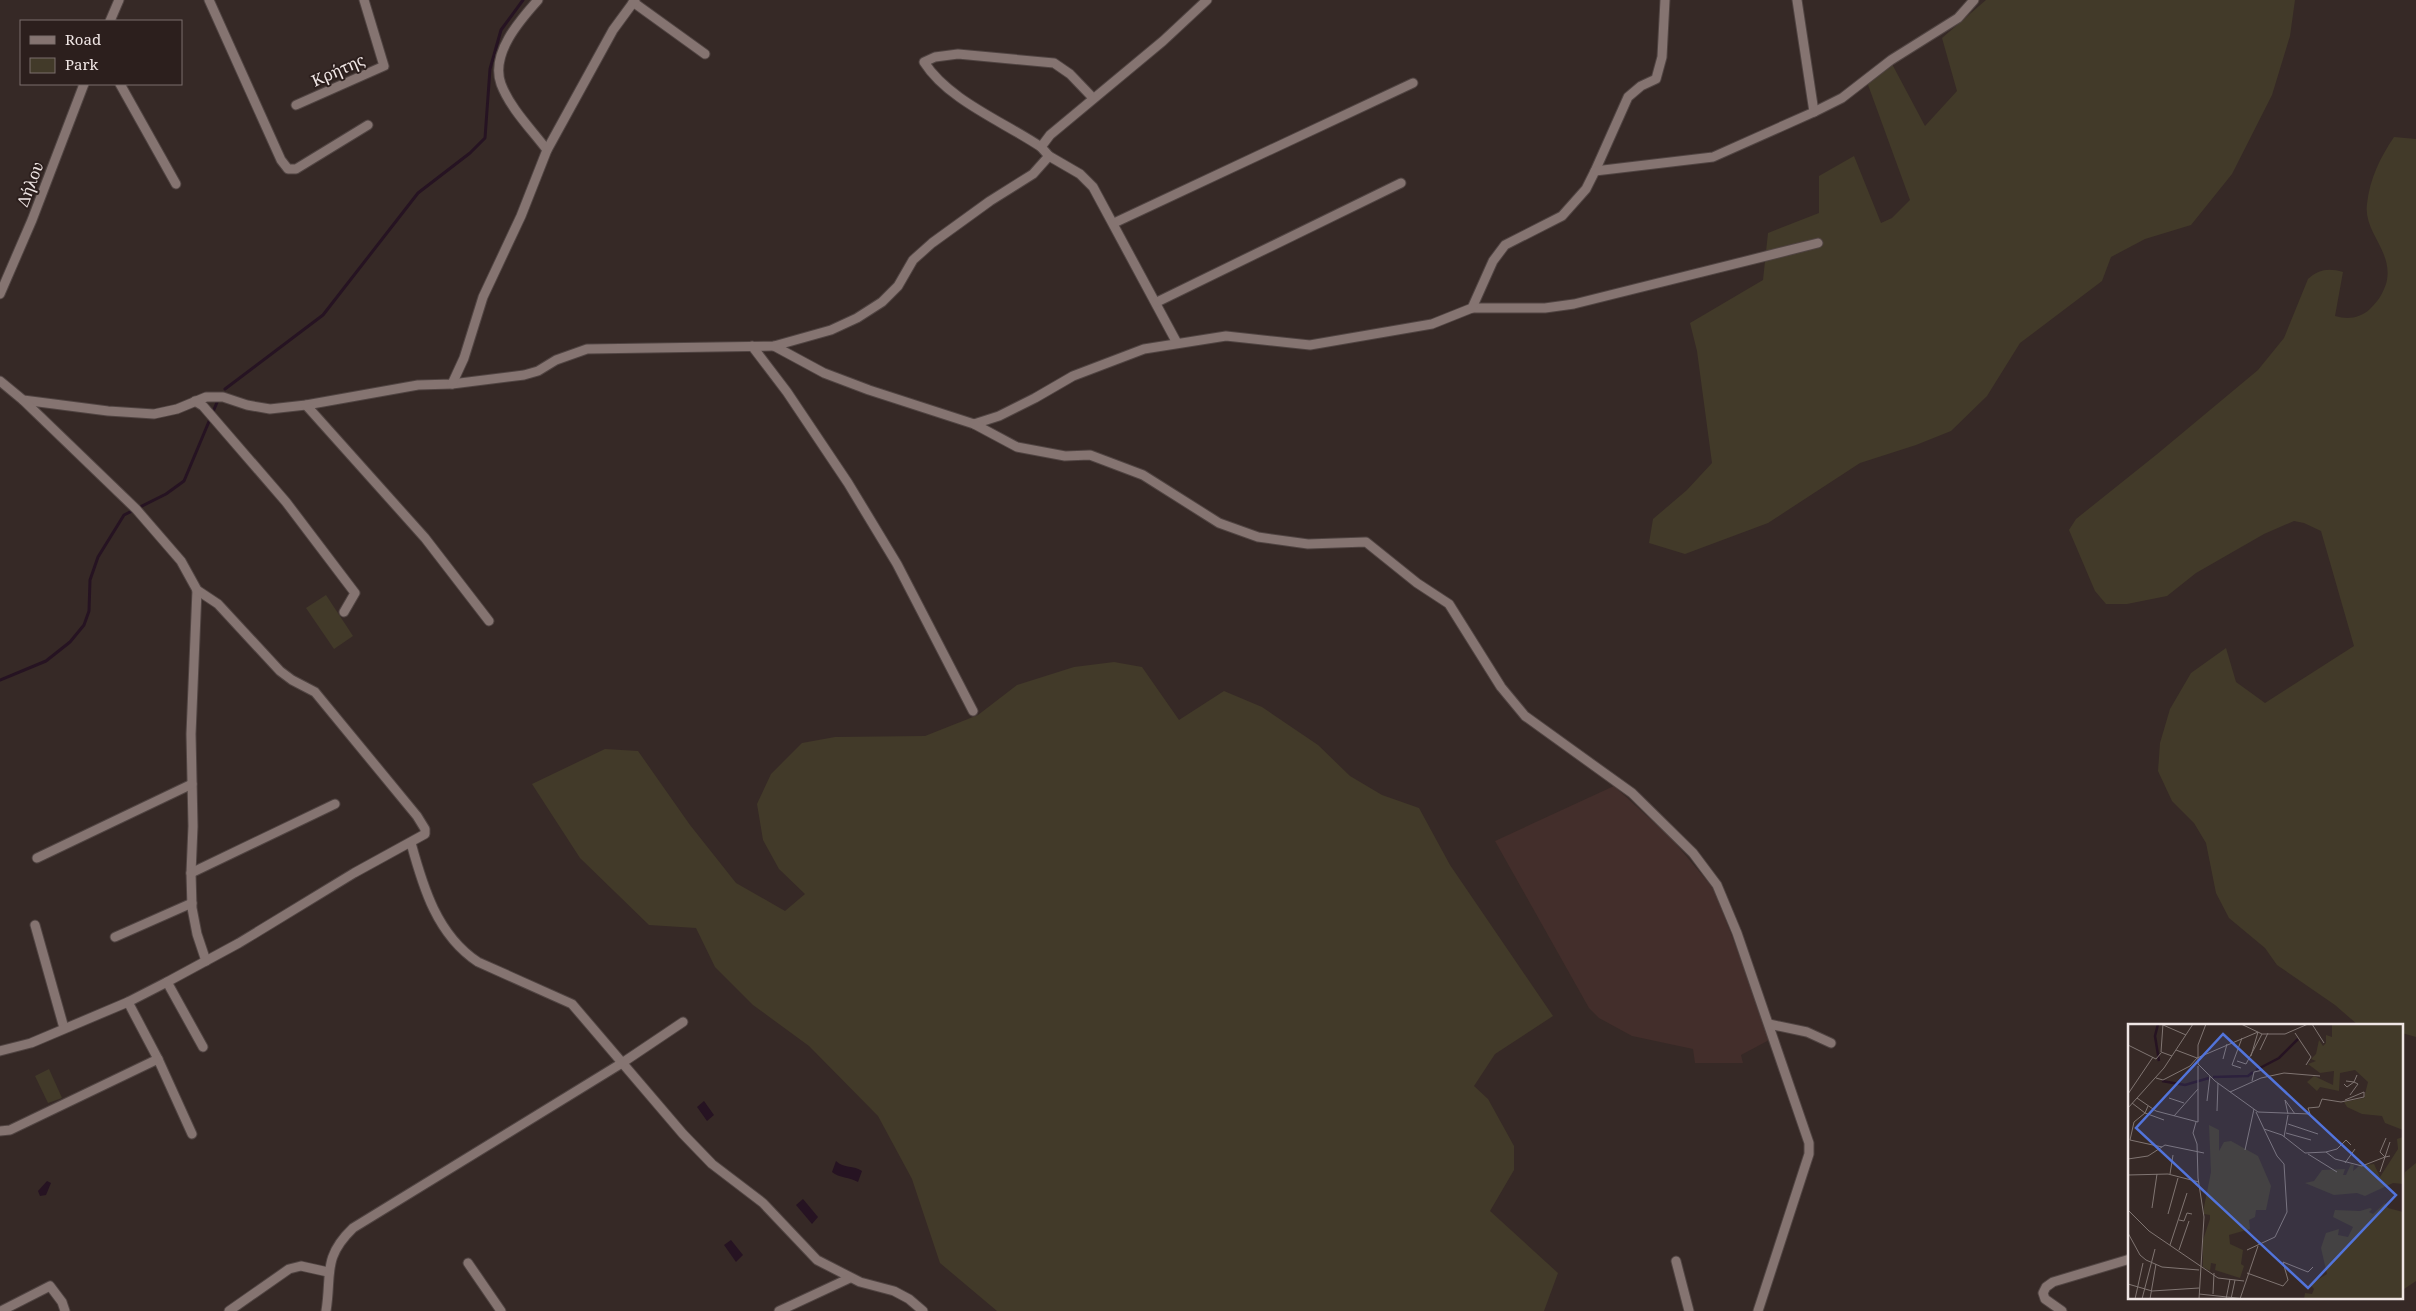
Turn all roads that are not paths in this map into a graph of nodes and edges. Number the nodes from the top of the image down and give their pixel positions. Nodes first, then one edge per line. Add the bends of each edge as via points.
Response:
1 (119, 0) edge
2 (209, 0) edge
3 (364, 0) edge
4 (538, 0) edge
5 (1207, 0) edge
6 (1665, 0) edge
7 (1798, 0) edge
8 (1974, 0) edge
9 (634, 1) edge
10 (110, 20) edge
11 (704, 54) dead end
12 (1413, 83) dead end
13 (84, 85) edge
14 (121, 85) edge
15 (1093, 98) junction
16 (296, 105) dead end
17 (1814, 112) junction
18 (368, 125) dead end
19 (1040, 147) junction
20 (547, 150) junction
21 (1049, 156) junction
22 (1595, 171) junction
23 (1400, 183) dead end
24 (176, 184) dead end
25 (1114, 223) junction
26 (1818, 243) dead end
27 (0, 294) edge
28 (1156, 302) junction
29 (1472, 308) junction
30 (1177, 343) junction
31 (752, 346) junction
32 (774, 346) junction
33 (0, 381) edge
34 (452, 384) junction
35 (23, 400) junction
36 (44, 403) junction
37 (199, 404) junction
38 (306, 405) junction
39 (36, 414) junction
40 (974, 424) junction
41 (197, 590) junction
42 (344, 612) dead end
43 (489, 621) dead end
44 (973, 711) dead end
45 (192, 784) junction
46 (335, 804) dead end
47 (411, 842) junction
48 (37, 858) dead end
49 (191, 873) junction
50 (192, 903) junction
51 (35, 925) dead end
52 (115, 937) dead end
53 (206, 961) junction
54 (167, 982) junction
55 (128, 1002) junction
56 (683, 1022) dead end
57 (1769, 1024) junction
58 (64, 1028) junction
59 (1831, 1043) dead end
60 (203, 1047) dead end
61 (0, 1051) edge
62 (158, 1059) junction
63 (622, 1063) junction
64 (0, 1131) edge
65 (192, 1134) dead end
66 (2128, 1259) edge
67 (1676, 1261) dead end
68 (468, 1262) dead end
69 (328, 1272) junction
70 (850, 1278) junction
71 (1, 1311) edge
72 (65, 1311) edge
73 (228, 1311) edge
74 (326, 1311) edge
75 (501, 1311) edge
76 (779, 1311) edge
77 (923, 1311) edge
78 (1689, 1311) edge
79 (1758, 1311) edge
80 (2062, 1311) edge

1 - 10 street
2 - 18 street via 281,160 288,169 296,169
3 - 16 street, Κρήτης via 384,66
4 - 20 street via 503,48 499,69 500,83
5 - 15 street
6 - 22 street via 1662,57 1656,79 1628,97
7 - 17 street
8 - 17 street via 1958,18 1891,60 1842,98
9 - 11 street
9 - 20 street via 594,62
12 - 25 street
13 - 27 street, Δήλου
14 - 24 street
15 - 19 street
15 - 19 street via 1070,74 1054,64 958,54 924,62 932,74 958,95
17 - 22 street via 1713,156
19 - 21 street
20 - 34 street via 483,298
21 - 25 street via 1080,174 1093,187
21 - 32 street via 1033,174 932,243 913,260 898,286 882,302 831,330
22 - 29 street via 1586,189 1562,216 1505,245 1493,260
23 - 28 street
25 - 28 street
26 - 29 street via 1574,304 1545,308
28 - 30 street
29 - 30 street via 1432,324 1310,345 1242,336
30 - 40 street via 1144,349 1073,376 999,416
31 - 32 street
31 - 34 street via 587,349 524,375
31 - 44 street via 853,491 897,564
32 - 40 street via 824,373
33 - 35 street
34 - 38 street via 418,385
35 - 36 street
35 - 39 street
36 - 37 street via 154,414
36 - 39 street
37 - 38 street via 206,396 270,409
37 - 42 street via 286,502 355,593
38 - 43 street via 425,538
39 - 41 street via 158,532 181,561
40 - 57 street via 1017,447 1065,456 1090,455 1144,475 1219,523 1258,537 1308,544 1366,542 1449,604 1501,687 1525,716 1632,794 1699,861 1717,885
41 - 45 street
41 - 47 street via 218,604 280,671 315,692 339,719 425,829 424,834
45 - 48 street
45 - 49 street
46 - 49 street
47 - 53 street
47 - 63 street via 432,908 465,953 486,966 572,1004
49 - 50 street
50 - 52 street
50 - 53 street
51 - 58 street
53 - 54 street
54 - 55 street
54 - 60 street
55 - 58 street
55 - 62 street
56 - 63 street
57 - 59 street via 1807,1032
57 - 79 street via 1806,1134 1809,1154
58 - 61 street via 31,1043
62 - 64 street via 10,1130
62 - 65 street
63 - 69 street via 353,1228 335,1247
63 - 70 street via 712,1164 763,1203 817,1260
66 - 80 street via 2046,1286 2045,1299
67 - 78 street
68 - 75 street
69 - 73 street via 300,1266 289,1269
69 - 74 street
70 - 76 street
70 - 77 street via 894,1291
71 - 72 street via 50,1286

